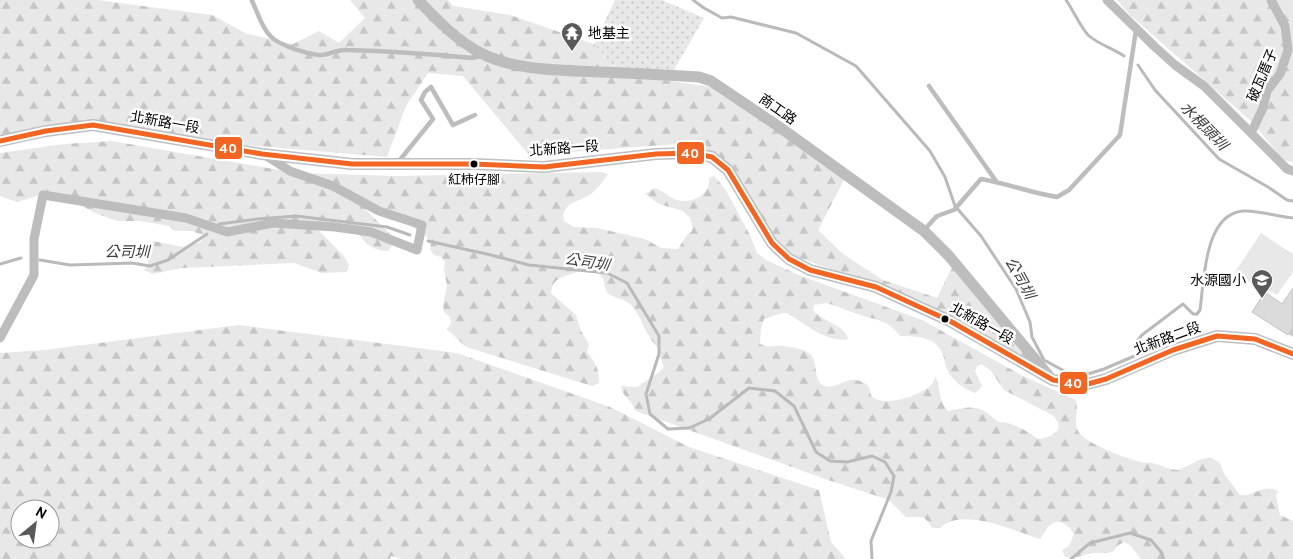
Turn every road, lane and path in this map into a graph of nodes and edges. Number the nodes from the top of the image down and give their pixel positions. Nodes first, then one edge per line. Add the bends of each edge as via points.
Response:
1 (252, 0) edge
2 (418, 0) edge
3 (1107, 0) edge
4 (1271, 0) edge
5 (1136, 30) junction
6 (483, 54) junction
7 (929, 86) dead end
8 (475, 115) dead end
9 (1251, 133) junction
10 (0, 141) edge
11 (262, 154) junction
12 (397, 164) junction
13 (1293, 171) edge
14 (997, 182) junction
15 (924, 231) junction
16 (0, 338) edge
17 (1293, 354) edge
18 (1053, 380) junction

1 - 6 lane via 273,39 310,53 326,55 339,49 472,58
2 - 6 street, 商工路 via 451,32
3 - 5 street
4 - 9 street, 破瓦厝子 via 1285,26 1288,50
5 - 9 street via 1204,86
5 - 14 lane via 1120,135 1069,190 1057,197
6 - 15 street, 商工路 via 538,69 699,77 711,81
7 - 14 lane
8 - 12 lane via 452,125 431,86 421,100 432,119
9 - 13 street via 1287,169
10 - 11 main road, 北新路一段 via 93,125
11 - 12 main road, 北新路一段 via 352,164
11 - 16 street via 290,171 333,186 379,211 422,225 417,250 371,232 273,223 227,232 186,218 43,195 34,239 34,276
12 - 18 main road, 北新路一段 via 544,167 656,154 692,153 712,157 728,170 772,243 789,259 810,270 884,290 950,321
14 - 15 lane via 980,179 954,210 937,216
15 - 18 street, 商工路 via 949,256
17 - 18 main road, 北新路二段 via 1255,339 1217,336 1084,385

